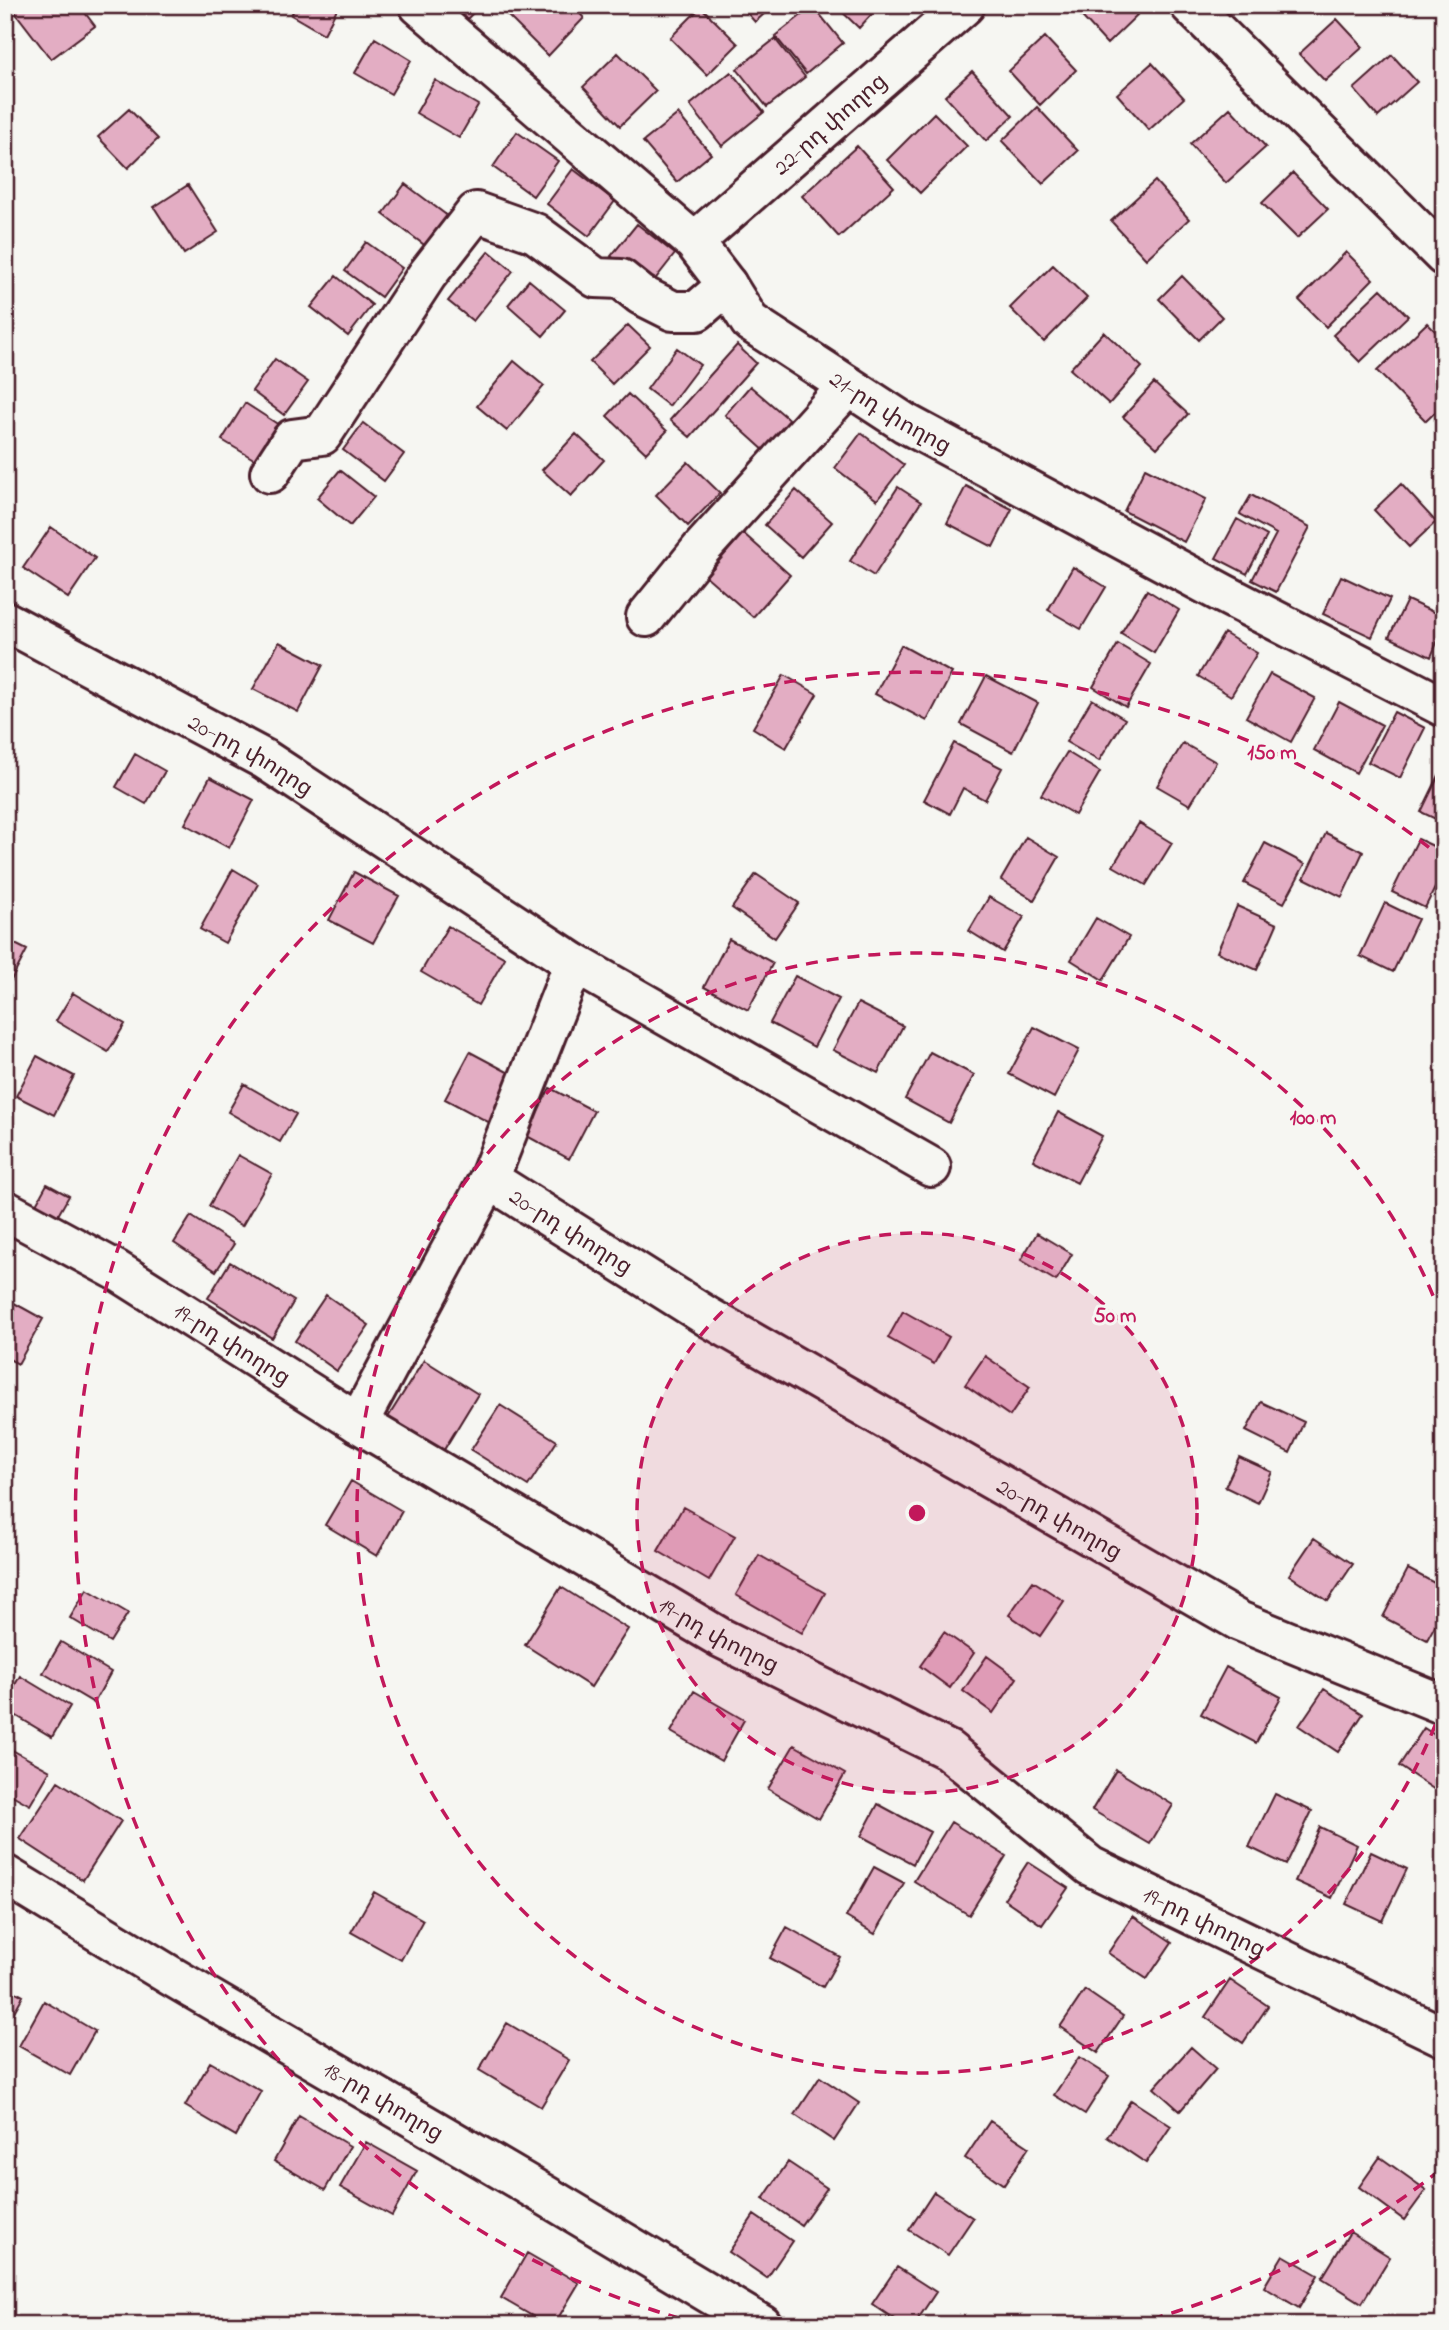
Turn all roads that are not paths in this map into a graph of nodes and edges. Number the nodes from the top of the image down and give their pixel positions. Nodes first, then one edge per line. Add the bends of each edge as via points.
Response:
1 (419, 5) edge
2 (965, 5) edge
3 (1190, 5) edge
4 (694, 242) junction
5 (1444, 256) edge
6 (727, 285) junction
7 (848, 386) junction
8 (270, 472) dead end
9 (646, 617) dead end
10 (5, 621) edge
11 (1444, 707) edge
12 (574, 963) junction
13 (931, 1167) dead end
14 (489, 1179) junction
15 (5, 1210) edge
16 (358, 1423) junction
17 (1444, 1705) edge
18 (5, 1875) edge
19 (1444, 2037) edge
20 (762, 2325) edge

1 - 4 street, 21-րդ փողոց
2 - 4 street, 22-րդ փողոց
3 - 5 street
4 - 6 street, 21-րդ փողոց
6 - 7 street, 21-րդ փողոց via 750,322
6 - 8 street via 697,311 673,311 621,279 596,278 535,233 476,212 427,275 322,435 292,439
7 - 9 street
7 - 11 street, 21-րդ փողոց via 905,423
10 - 12 street, 20-րդ փողոց via 264,759
12 - 13 street
12 - 14 street, 20-րդ փողոց
14 - 16 street
14 - 17 street, 20-րդ փողոց via 708,1317 1239,1620
15 - 16 street, 19-րդ փողոց via 116,1270
16 - 19 street, 19-րդ փողոց via 721,1638 947,1750 1090,1866
18 - 20 street, 18-րդ փողոց

